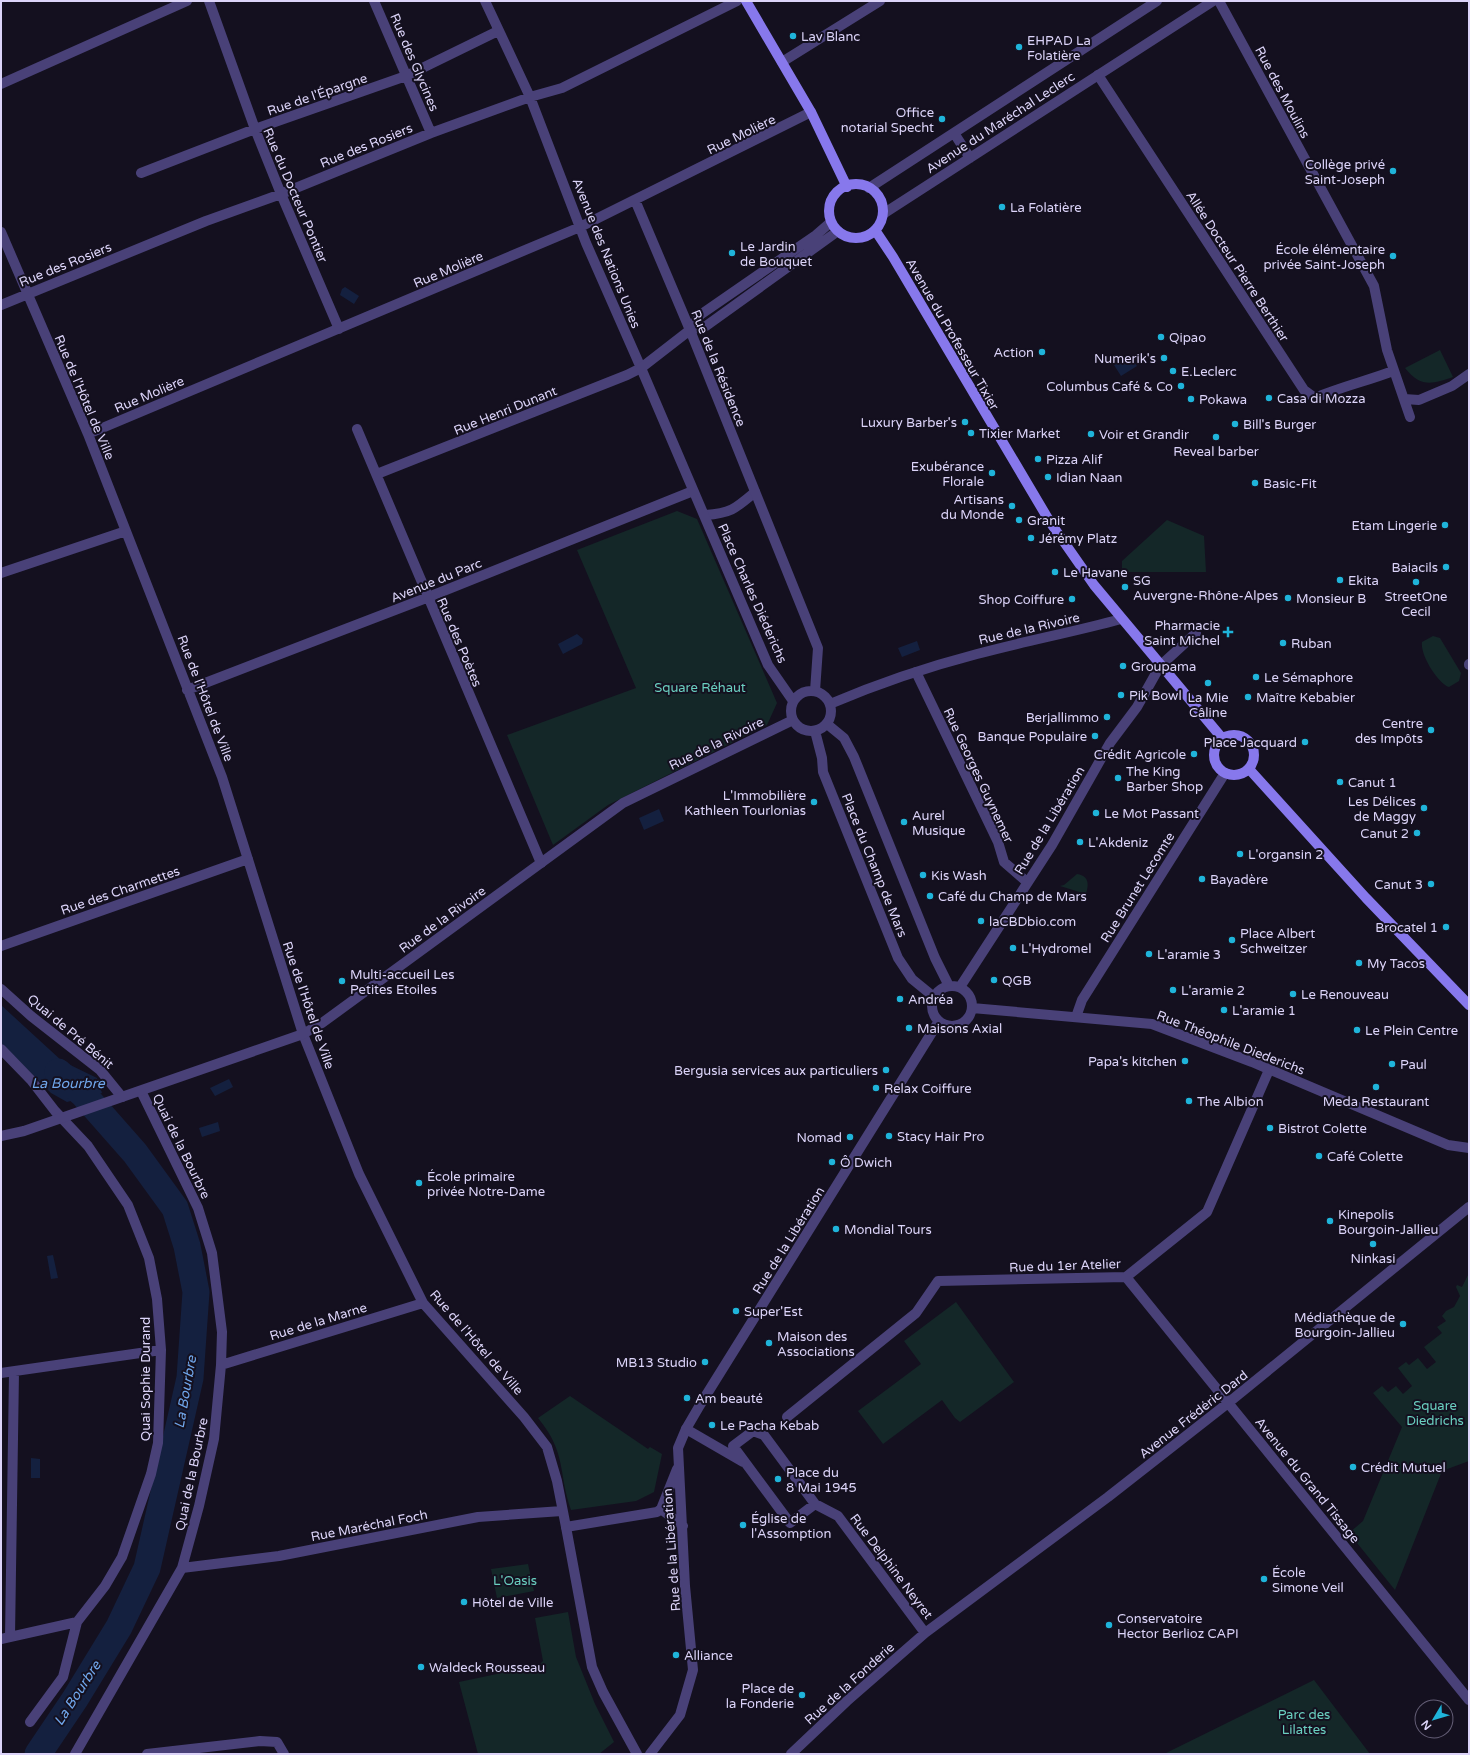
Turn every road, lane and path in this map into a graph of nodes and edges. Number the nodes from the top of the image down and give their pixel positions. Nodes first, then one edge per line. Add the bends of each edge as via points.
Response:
1 (187, 1) edge
2 (209, 1) edge
3 (374, 1) edge
4 (485, 1) edge
5 (737, 1) edge
6 (746, 1) edge
7 (880, 1) edge
8 (1157, 1) edge
9 (1213, 1) edge
10 (1219, 1) edge
11 (498, 31) junction
12 (782, 62) junction
13 (1098, 75) junction
14 (406, 76) junction
15 (1, 84) edge
16 (530, 97) junction
17 (811, 112) junction
18 (255, 129) junction
19 (431, 133) junction
20 (954, 133) junction
21 (970, 158) junction
22 (141, 173) dead end
23 (847, 186) junction
24 (869, 188) junction
25 (280, 194) junction
26 (635, 200) junction
27 (883, 214) junction
28 (831, 222) junction
29 (580, 226) junction
30 (875, 230) junction
31 (838, 231) junction
32 (1, 232) edge
33 (28, 293) junction
34 (1, 305) edge
35 (339, 329) junction
36 (690, 330) junction
37 (641, 368) junction
38 (1393, 371) junction
39 (1469, 374) edge
40 (1404, 399) junction
41 (1410, 417) dead end
42 (357, 429) dead end
43 (88, 434) junction
44 (377, 474) junction
45 (693, 491) junction
46 (755, 492) junction
47 (704, 514) junction
48 (126, 531) junction
49 (1, 573) edge
50 (428, 598) junction
51 (1121, 618) junction
52 (1196, 633) dead end
53 (1160, 666) junction
54 (916, 672) junction
55 (187, 690) junction
56 (815, 691) junction
57 (794, 701) junction
58 (830, 704) junction
59 (793, 720) junction
60 (827, 724) junction
61 (815, 731) junction
62 (1222, 738) junction
63 (1249, 769) junction
64 (1224, 773) junction
65 (248, 859) junction
66 (541, 863) junction
67 (1027, 882) junction
68 (1, 946) edge
69 (949, 986) junction
70 (960, 987) junction
71 (1, 988) edge
72 (934, 997) junction
73 (1469, 1005) edge
74 (972, 1008) junction
75 (1076, 1017) junction
76 (939, 1022) junction
77 (303, 1034) junction
78 (1, 1049) edge
79 (1269, 1070) junction
80 (141, 1091) junction
81 (119, 1098) junction
82 (67, 1117) junction
83 (1, 1136) edge
84 (1469, 1148) edge
85 (1469, 1207) edge
86 (1126, 1277) junction
87 (423, 1303) junction
88 (161, 1350) junction
89 (221, 1364) junction
90 (14, 1372) junction
91 (1, 1374) edge
92 (1228, 1403) junction
93 (787, 1417) dead end
94 (686, 1429) junction
95 (745, 1463) junction
96 (679, 1465) junction
97 (815, 1504) junction
98 (661, 1509) junction
99 (562, 1511) junction
100 (683, 1526) junction
101 (566, 1527) junction
102 (182, 1568) junction
103 (77, 1622) junction
104 (925, 1633) junction
105 (5, 1638) edge
106 (1469, 1700) edge
107 (30, 1722) dead end
108 (75, 1754) edge
109 (147, 1754) edge
110 (284, 1754) edge
111 (637, 1754) edge
112 (650, 1754) edge
113 (791, 1754) edge

1 - 15 street
2 - 18 street, Rue du Docteur Pontier
3 - 14 street, Rue des Glycines
4 - 11 street, Avenue des Nations Unies
5 - 16 street, Rue des Rosiers via 562,88
6 - 12 main road
7 - 12 street
8 - 20 street, Avenue du Maréchal Leclerc
9 - 13 street, Avenue du Maréchal Leclerc
10 - 38 street, Rue des Moulins via 1374,286 1386,350
11 - 14 street, Rue de l'Épargne
11 - 16 street, Avenue des Nations Unies
12 - 17 main road
13 - 21 street, Avenue du Maréchal Leclerc
13 - 38 street, Allée Docteur Pierre Berthier via 1304,390 1315,398 1337,388 1358,384
14 - 18 street, Rue de l'Épargne
14 - 19 street, Rue des Glycines
16 - 19 street, Rue des Rosiers
16 - 29 street, Avenue des Nations Unies
17 - 23 main road
17 - 26 street, Rue Molière
18 - 22 street, Rue de l'Épargne
18 - 25 street, Rue du Docteur Pontier
19 - 25 street, Rue des Rosiers
20 - 21 street
20 - 24 street, Avenue du Maréchal Leclerc
21 - 27 street, Avenue du Maréchal Leclerc
23 - 24 main road via 855,184
23 - 28 main road via 834,196 830,204
24 - 27 main road via 880,199
25 - 33 street, Rue des Rosiers
25 - 35 street, Rue du Docteur Pontier
26 - 29 street, Rue Molière
26 - 36 street, Rue de la Résidence
27 - 30 main road
28 - 31 main road
28 - 36 street via 700,315
29 - 35 street, Rue Molière
29 - 37 street, Avenue des Nations Unies
30 - 31 main road via 861,238 849,237
30 - 51 main road, Avenue du Professeur Tixier via 1050,522 1071,554
31 - 36 street via 706,326
32 - 33 street, Rue de l'Hôtel de Ville
33 - 34 street, Rue des Rosiers
33 - 43 street, Rue de l'Hôtel de Ville
35 - 43 street, Rue Molière
36 - 37 street
36 - 46 street, Rue de la Résidence
37 - 44 street, Rue Henri Dunant
37 - 45 street, Avenue des Nations Unies
38 - 40 street, Rue des Moulins
39 - 40 street via 1452,386 1419,400
40 - 41 street, Rue des Moulins
42 - 44 street, Rue des Poètes
43 - 48 street, Rue de l'Hôtel de Ville
44 - 50 street, Rue des Poètes
45 - 47 street, Avenue des Nations Unies
45 - 50 street, Avenue du Parc
46 - 47 street via 723,514
46 - 56 street via 818,648
47 - 57 street, Place Charles Diéderichs via 768,665
48 - 49 street
48 - 55 street, Rue de l'Hôtel de Ville
50 - 55 street, Avenue du Parc
50 - 66 street, Rue des Poètes
51 - 53 main road, Avenue du Professeur Tixier
51 - 54 street, Rue de la Rivoire via 1085,629 976,654
52 - 53 street, Rue de la Libération
53 - 62 main road, Avenue du Professeur Tixier
53 - 67 street, Rue de la Libération via 1137,707 1110,743 1052,845
54 - 58 street, Rue de la Rivoire
54 - 67 street, Rue Georges Guynemer via 998,842 1004,862
55 - 65 street, Rue de l'Hôtel de Ville via 222,777
56 - 57 street via 803,692
56 - 58 street via 822,694
57 - 59 street via 791,714
58 - 60 street via 832,711
59 - 61 street via 804,730
59 - 66 street, Rue de la Rivoire via 623,803
60 - 61 street
60 - 69 street, Place du Champ de Mars via 844,738 854,756 935,958
61 - 72 street, Place du Champ de Mars via 823,772 898,958 912,979
62 - 63 main road via 1235,734 1252,744 1255,757
62 - 64 main road via 1214,750 1214,756 1219,769
63 - 64 main road via 1237,775
63 - 73 main road via 1366,898
64 - 75 street, Rue Brunet Lecomte via 1082,1000
65 - 68 street, Rue des Charmettes
65 - 77 street, Rue de l'Hôtel de Ville
66 - 77 street, Rue de la Rivoire via 322,1023
67 - 70 street, Rue de la Libération
69 - 70 street
69 - 72 street via 938,991
70 - 74 street via 969,996
71 - 81 street, Quai de Pré Bénit via 31,1016 100,1070
72 - 76 street via 932,1010
74 - 75 street, Rue Théophile Diederichs
74 - 76 street via 969,1016 956,1025
75 - 79 street, Rue Théophile Diederichs via 1152,1024
76 - 94 street, Rue de la Libération
77 - 80 street, Rue de la Rivoire
77 - 87 street, Rue de l'Hôtel de Ville via 359,1174
78 - 82 street, Quai Sophie Durand via 31,1080 55,1111
79 - 84 street, Rue Théophile Diederichs via 1448,1144
79 - 86 street, Rue du 1er Atelier via 1207,1212
80 - 81 street, Rue de la Rivoire
80 - 89 street, Quai de la Bourbre via 198,1208 212,1253 222,1332
81 - 82 street, Rue de la Rivoire
82 - 83 street, Rue de la Rivoire
82 - 88 street, Quai Sophie Durand via 128,1205 150,1258 157,1299
85 - 92 street, Avenue Frédéric Dard
86 - 92 street, Avenue du Grand Tissage
86 - 93 street, Rue du 1er Atelier via 938,1281 916,1313
87 - 89 street, Rue de la Marne
87 - 99 street, Rue de l'Hôtel de Ville via 524,1417 547,1447
88 - 90 street
88 - 103 street, Quai Sophie Durand via 158,1443 151,1474 122,1557 105,1586
89 - 102 street, Quai de la Bourbre via 214,1438
90 - 91 street
90 - 105 street
92 - 104 street, Avenue Frédéric Dard via 1108,1497
92 - 106 street, Avenue du Grand Tissage
94 - 95 street
94 - 96 street, Rue de la Libération via 678,1448
95 - 97 street, Rue Delphine Neyret via 790,1523
95 - 97 street, Rue Delphine Neyret via 733,1446 753,1431 764,1435
96 - 98 street
96 - 100 street, Rue de la Libération
97 - 104 street, Rue Delphine Neyret via 838,1516
98 - 100 street
98 - 101 street via 657,1512
99 - 101 street, Rue de l'Hôtel de Ville
99 - 102 street, Rue Maréchal Foch via 478,1517 279,1556
100 - 112 street, Rue de la Libération via 685,1586 694,1670 680,1715
101 - 111 street, Rue de l'Hôtel de Ville via 592,1667
102 - 108 street, Quai de la Bourbre
103 - 105 street
103 - 107 street via 63,1676
104 - 113 street, Rue de la Fonderie
109 - 110 street via 260,1741 277,1742

